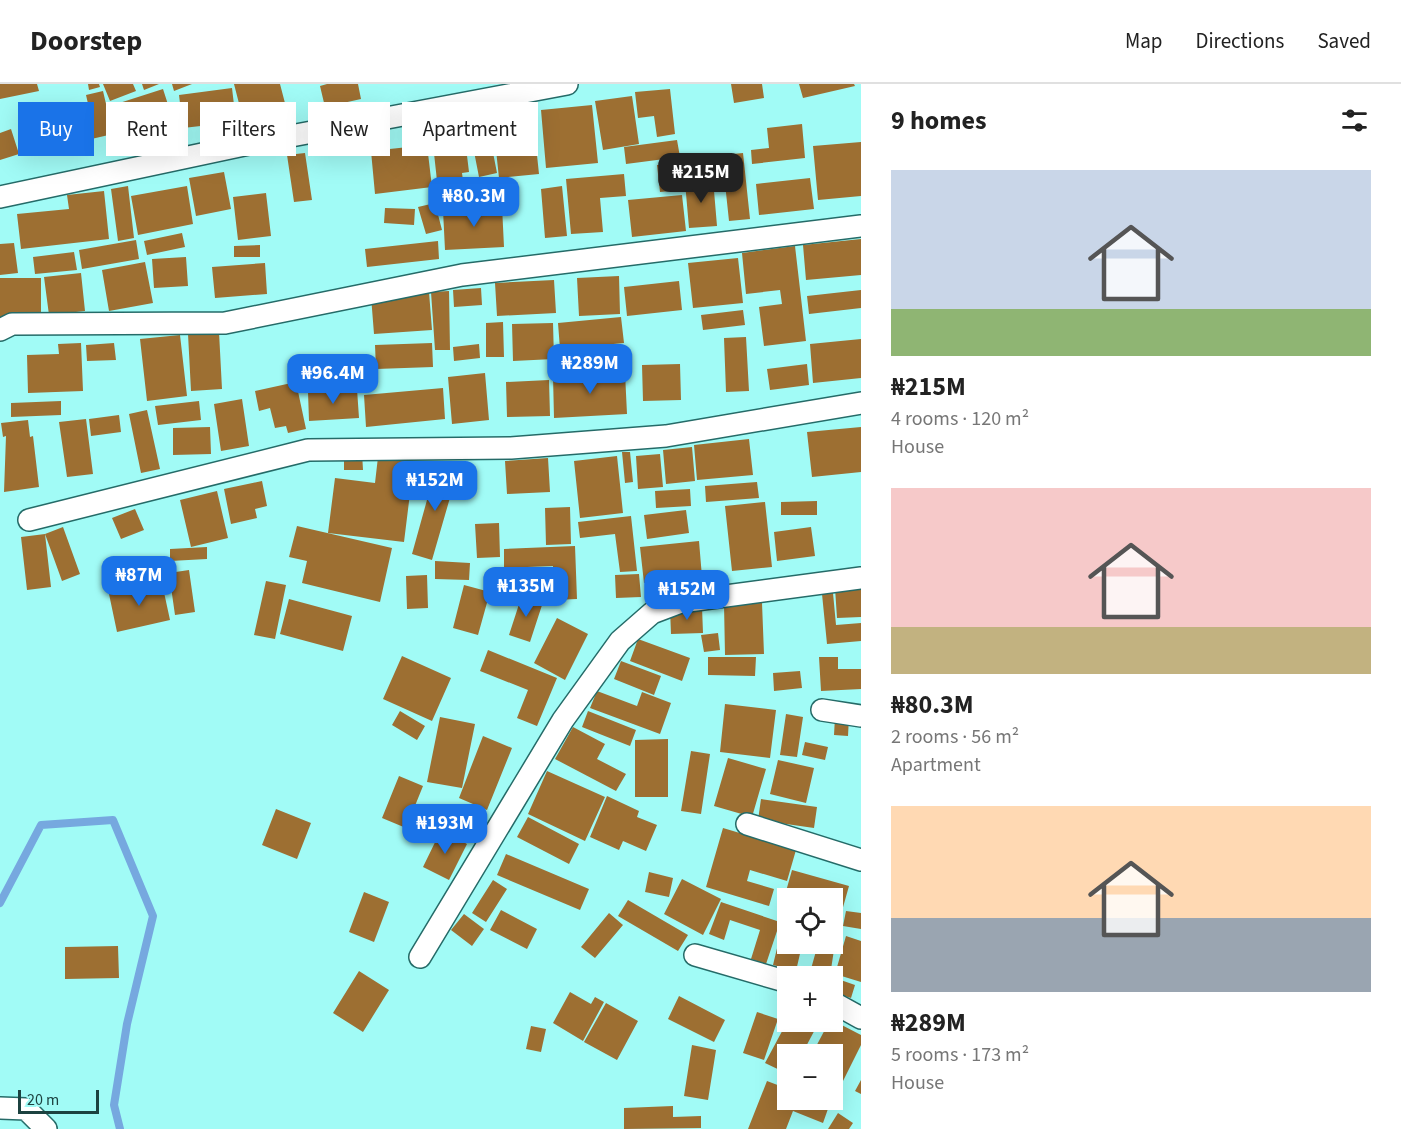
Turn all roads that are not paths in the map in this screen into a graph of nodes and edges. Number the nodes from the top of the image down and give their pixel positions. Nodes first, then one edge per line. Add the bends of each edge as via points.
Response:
1 (567, 84) edge
2 (0, 197) edge
3 (861, 226) edge
4 (0, 330) edge
5 (861, 403) edge
6 (28, 520) dead end
7 (861, 578) edge
8 (822, 710) dead end
9 (861, 716) edge
10 (747, 824) dead end
11 (861, 860) edge
12 (695, 955) dead end
13 (420, 957) dead end
14 (777, 979) edge
15 (843, 1008) edge
16 (861, 1018) edge
17 (0, 1108) edge
18 (46, 1129) edge

1 - 2 street via 254,143
3 - 4 street via 462,275 225,323 12,324
5 - 6 street via 666,436 511,448 308,450
7 - 13 street via 681,602 652,613 620,641 563,720
8 - 9 street
10 - 11 street
12 - 14 street
15 - 16 street
17 - 18 street via 26,1109

